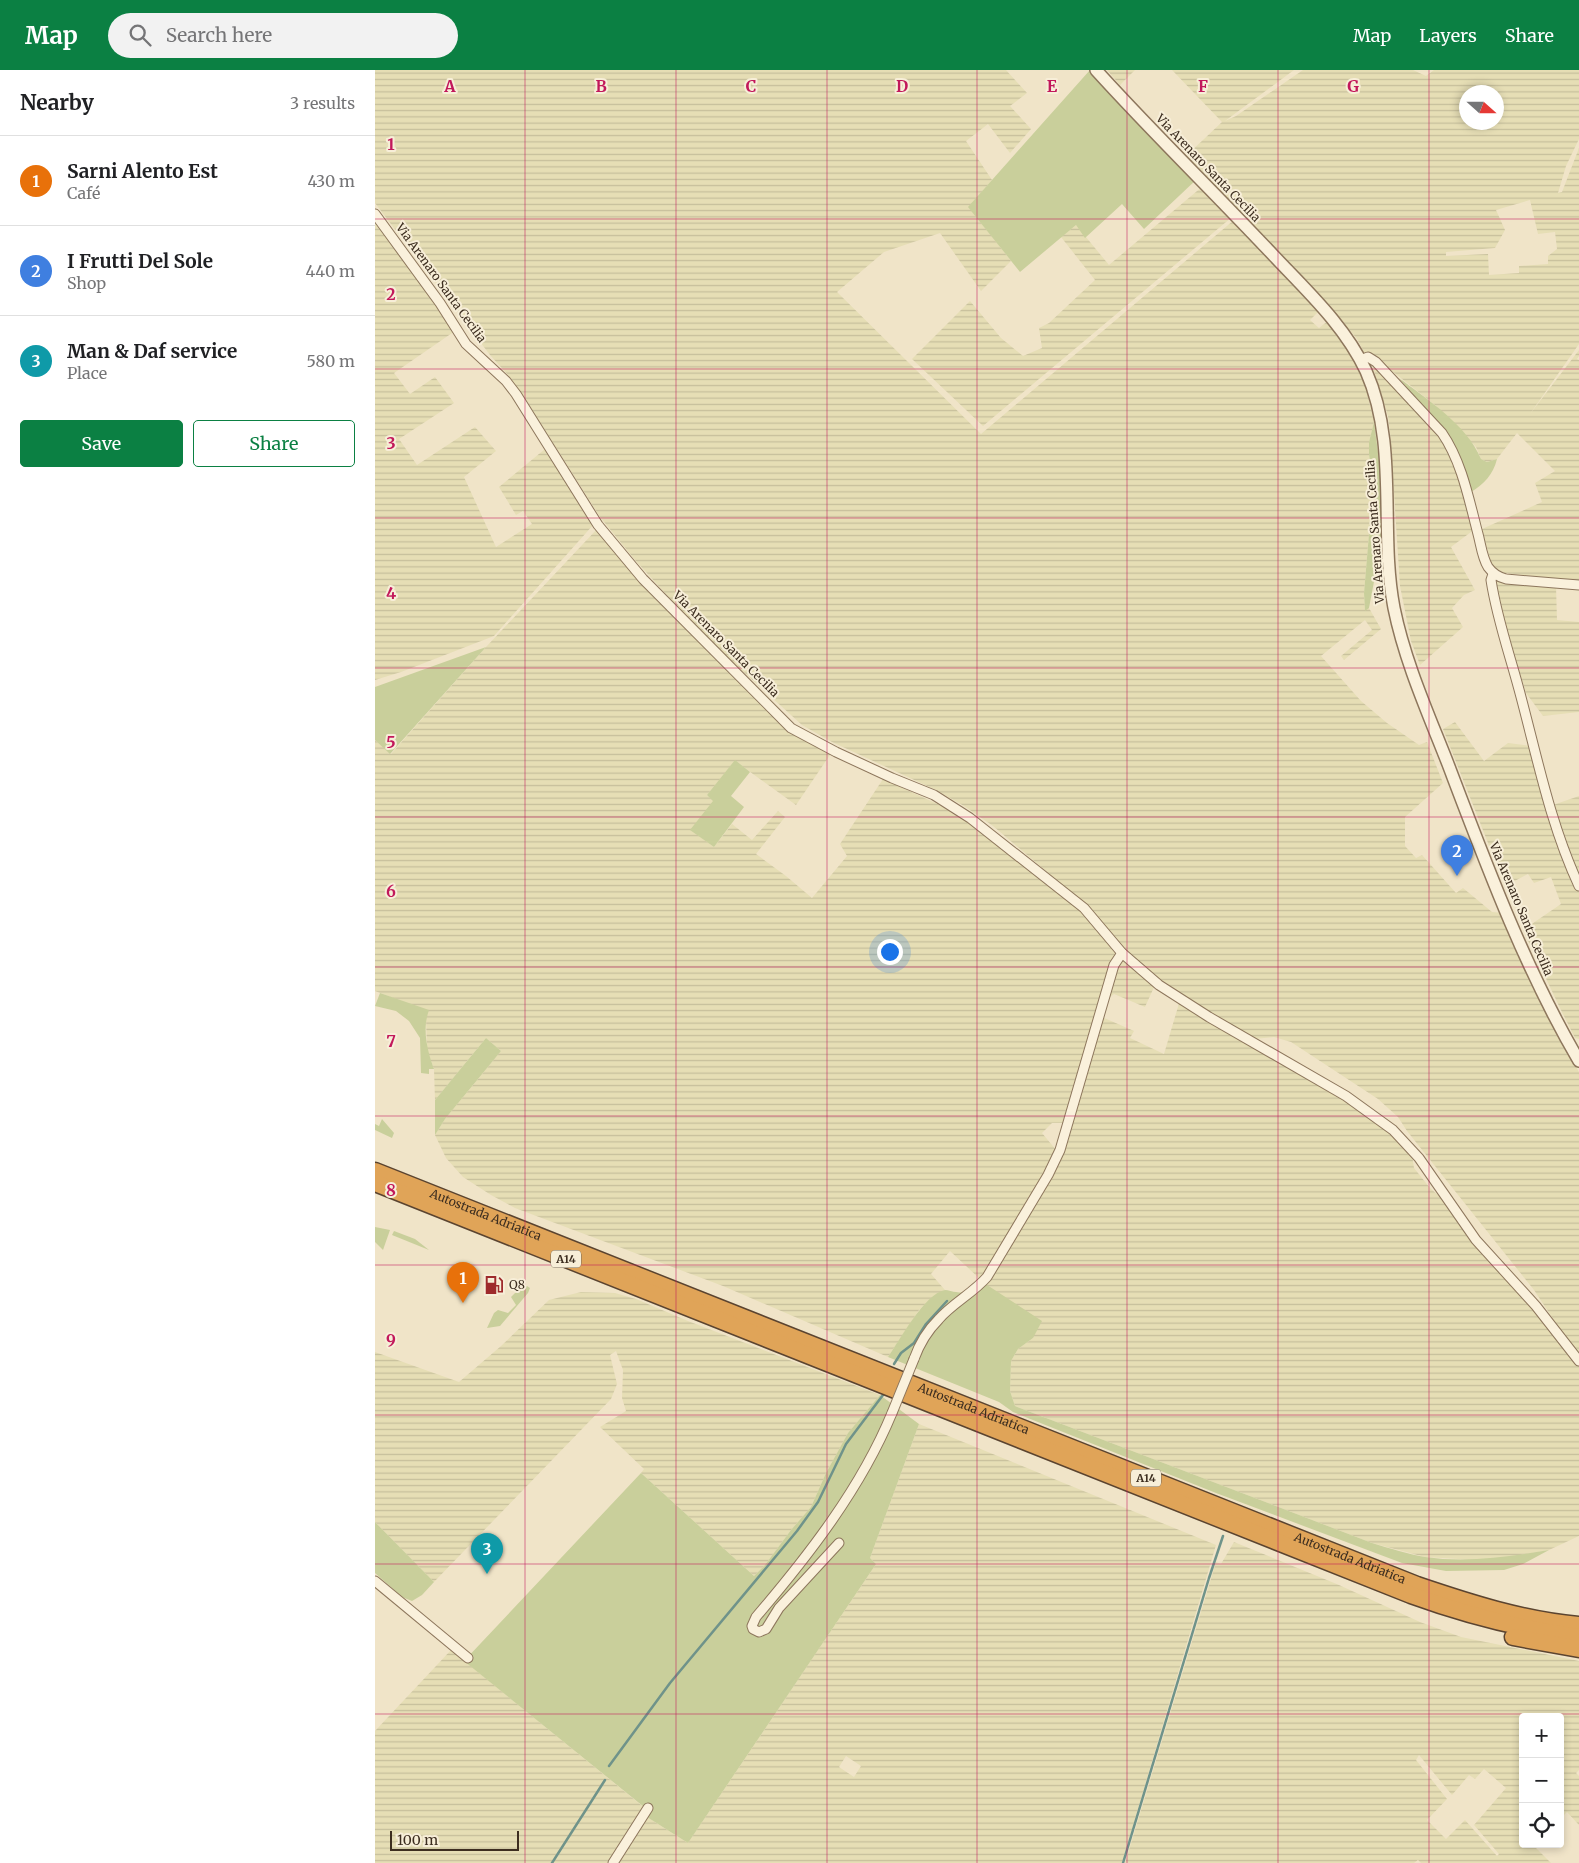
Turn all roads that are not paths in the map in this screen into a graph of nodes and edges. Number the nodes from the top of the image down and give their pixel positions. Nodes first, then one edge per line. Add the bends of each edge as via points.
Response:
1 (1097, 70) edge
2 (375, 214) edge
3 (1361, 360) junction
4 (1493, 574) junction
5 (1579, 585) edge
6 (1579, 886) edge
7 (1122, 953) junction
8 (1579, 1061) edge
9 (375, 1170) edge
10 (375, 1183) edge
11 (1579, 1361) edge
12 (839, 1543) dead end
13 (1316, 1558) junction
14 (375, 1581) edge
15 (1579, 1625) edge
16 (1579, 1637) edge
17 (1579, 1650) edge
18 (468, 1658) dead end
19 (648, 1808) dead end
20 (613, 1863) edge

1 - 3 street, Via Arenaro Santa Cecilia via 1314,298
2 - 7 street, Via Arenaro Santa Cecilia via 466,344 516,394 598,525 643,580 734,672 791,728 836,752 934,795 970,818 1083,908
3 - 4 street via 1368,357 1376,362 1449,443 1460,470 1485,561
3 - 8 street, Via Arenaro Santa Cecilia via 1381,422 1390,584 1403,644 1462,802 1531,969
4 - 5 street via 1506,579
4 - 6 street via 1491,580 1503,635 1555,825
7 - 11 street, Via Arenaro Santa Cecilia via 1159,985 1346,1096 1393,1130 1419,1158 1476,1240 1536,1306
7 - 12 street, bridge via 1114,965 1060,1150 1048,1175 987,1277 939,1318 917,1349 892,1413 865,1468 820,1536 756,1617 753,1629 759,1632 766,1629 779,1608
9 - 15 highway, Autostrada Adriatica / A14 via 1417,1585 1506,1612
10 - 13 highway, Autostrada Adriatica / A14
13 - 16 highway, Autostrada Adriatica / A14 via 1468,1614 1523,1628
13 - 17 highway via 1323,1568 1435,1614 1520,1639
14 - 18 street
19 - 20 street

